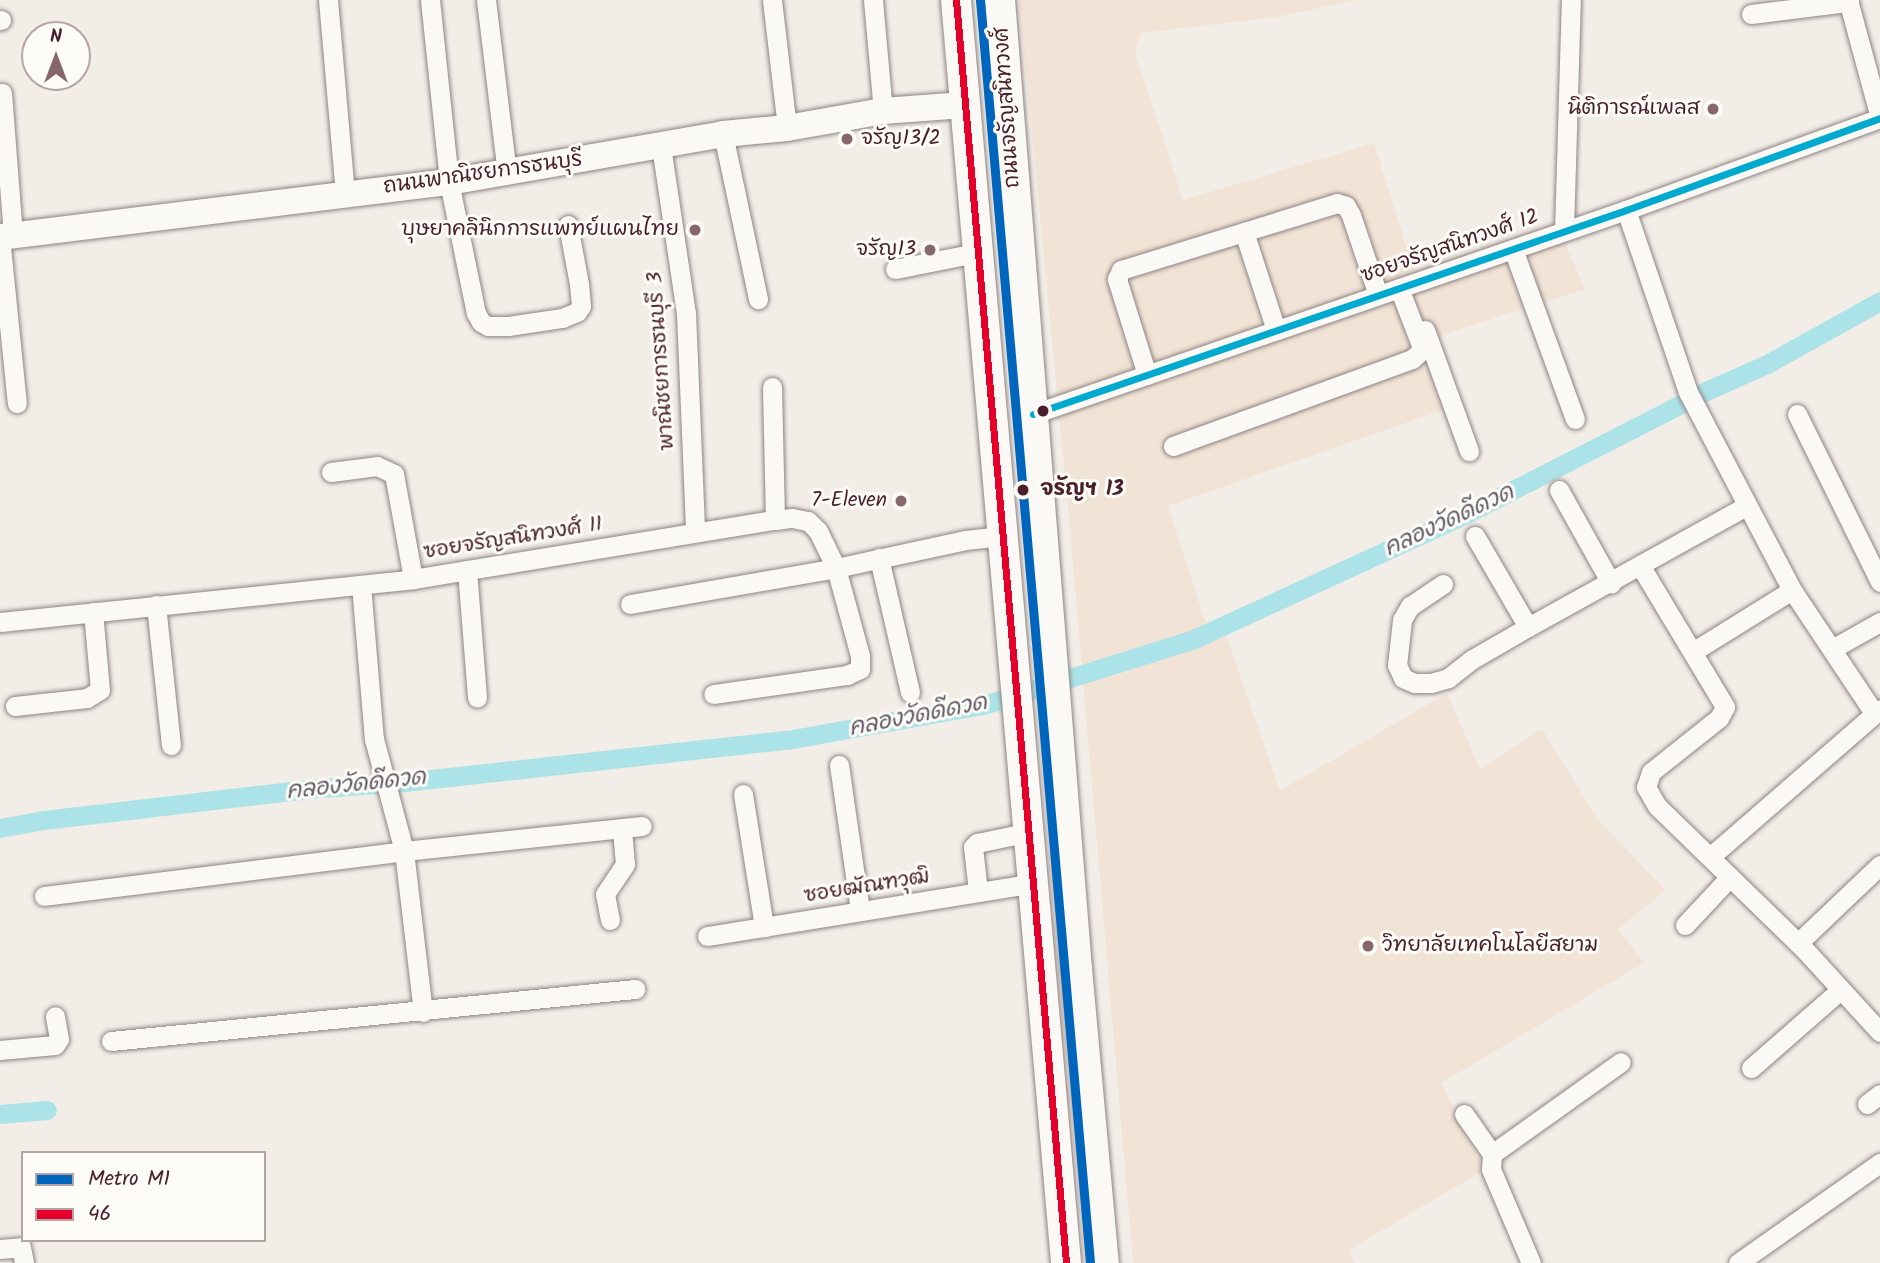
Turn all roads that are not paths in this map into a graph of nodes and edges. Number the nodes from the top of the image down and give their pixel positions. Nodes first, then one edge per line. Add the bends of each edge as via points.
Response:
1 (328, 0) edge
2 (430, 0) edge
3 (486, 0) edge
4 (772, 0) edge
5 (873, 0) edge
6 (956, 0) edge
7 (1000, 0) edge
8 (1571, 0) edge
9 (1849, 1) edge
10 (1751, 14) dead end
11 (2, 93) dead end
12 (964, 105) junction
13 (883, 111) junction
14 (1880, 118) edge
15 (787, 128) junction
16 (723, 134) junction
17 (661, 146) junction
18 (507, 173) junction
19 (449, 182) junction
20 (345, 193) junction
21 (1626, 210) junction
22 (568, 225) dead end
23 (1564, 231) junction
24 (1244, 232) junction
25 (5, 236) edge
26 (1513, 249) junction
27 (976, 253) junction
28 (895, 269) dead end
29 (1404, 286) junction
30 (1378, 295) junction
31 (758, 299) dead end
32 (1276, 330) junction
33 (6, 361) edge
34 (1147, 375) junction
35 (772, 387) dead end
36 (17, 403) dead end
37 (1033, 414) junction
38 (1797, 414) dead end
39 (1575, 419) dead end
40 (1173, 446) dead end
41 (1469, 451) dead end
42 (331, 472) dead end
43 (1559, 490) dead end
44 (1746, 506) junction
45 (775, 520) junction
46 (695, 532) junction
47 (1003, 536) junction
48 (1475, 536) dead end
49 (879, 558) junction
50 (1641, 567) junction
51 (836, 568) junction
52 (467, 570) junction
53 (413, 579) junction
54 (1880, 582) edge
55 (1611, 583) junction
56 (1443, 584) dead end
57 (361, 585) junction
58 (1792, 590) junction
59 (631, 604) dead end
60 (156, 605) junction
61 (93, 612) junction
62 (0, 622) edge
63 (1880, 622) edge
64 (1528, 627) junction
65 (1832, 649) junction
66 (1694, 651) junction
67 (910, 692) dead end
68 (713, 694) dead end
69 (477, 698) dead end
70 (15, 706) dead end
71 (1877, 711) edge
72 (171, 745) dead end
73 (839, 765) dead end
74 (743, 794) dead end
75 (1030, 832) junction
76 (404, 851) junction
77 (1710, 857) junction
78 (1880, 865) edge
79 (1729, 878) junction
80 (1034, 883) junction
81 (978, 892) junction
82 (44, 897) dead end
83 (860, 910) junction
84 (610, 920) dead end
85 (1685, 925) dead end
86 (764, 927) junction
87 (707, 936) dead end
88 (1798, 943) junction
89 (635, 989) dead end
90 (1840, 990) junction
91 (423, 1012) junction
92 (55, 1016) dead end
93 (1880, 1032) edge
94 (111, 1041) dead end
95 (0, 1050) edge
96 (1621, 1062) dead end
97 (1751, 1068) dead end
98 (1464, 1114) dead end
99 (1492, 1154) junction
100 (1880, 1163) edge
101 (0, 1249) edge
102 (24, 1263) edge
103 (1066, 1263) edge
104 (1104, 1263) edge
105 (1531, 1263) edge
106 (1738, 1263) edge

1 - 20 street
2 - 19 street
3 - 18 street
4 - 15 street
5 - 13 street
6 - 12 main road, ถนนจรัญสนิทวงศ์
7 - 37 main road, ถนนจรัญสนิทวงศ์
8 - 23 street
9 - 10 street
9 - 14 street
11 - 25 street
12 - 13 main road, ถนนพาณิชยการธนบุรี
12 - 27 main road, ถนนจรัญสนิทวงศ์
13 - 15 main road, ถนนพาณิชยการธนบุรี
14 - 21 street, ซอยจรัญสนิทวงศ์ 12
15 - 16 main road, ถนนพาณิชยการธนบุรี
16 - 17 main road, ถนนพาณิชยการธนบุรี
16 - 31 street
17 - 18 main road, ถนนพาณิชยการธนบุรี
17 - 46 street, พาณิชยการธนบุรี 3 via 686,313
18 - 19 main road, ถนนพาณิชยการธนบุรี
19 - 20 main road, ถนนพาณิชยการธนบุรี
19 - 22 street via 475,313 488,326 578,312 579,284
20 - 25 main road, ถนนพาณิชยการธนบุรี
21 - 23 street, ซอยจรัญสนิทวงศ์ 12
21 - 44 street via 1691,397
23 - 26 street, ซอยจรัญสนิทวงศ์ 12
24 - 30 street via 1337,203 1346,206
24 - 32 street
24 - 34 street via 1121,270 1117,279
25 - 33 street
26 - 29 street, ซอยจรัญสนิทวงศ์ 12
26 - 39 street
27 - 28 street
27 - 47 main road, ถนนจรัญสนิทวงศ์
29 - 30 street, ซอยจรัญสนิทวงศ์ 12
29 - 40 street via 1421,345 1412,359
29 - 41 street
30 - 32 street, ซอยจรัญสนิทวงศ์ 12
32 - 34 street, ซอยจรัญสนิทวงศ์ 12
33 - 36 street
34 - 37 street, ซอยจรัญสนิทวงศ์ 12
35 - 45 street
37 - 104 main road, ถนนจรัญสนิทวงศ์
38 - 54 street
42 - 53 street via 377,466 394,474
43 - 55 street
44 - 50 street
44 - 58 street
45 - 46 street, ซอยจรัญสนิทวงศ์ 11
45 - 51 street, ซอยจรัญสนิทวงศ์ 11 via 808,521
46 - 52 street, ซอยจรัญสนิทวงศ์ 11
47 - 49 street
47 - 75 main road, ถนนจรัญสนิทวงศ์
48 - 64 street
49 - 51 street
49 - 67 street
50 - 55 street
50 - 66 street
51 - 59 street
51 - 68 street via 860,669 847,675
52 - 53 street, ซอยจรัญสนิทวงศ์ 11
52 - 69 street
53 - 57 street, ซอยจรัญสนิทวงศ์ 11
55 - 64 street
56 - 64 street via 1410,606 1402,620 1397,654 1403,678 1414,684 1448,678
57 - 60 street, ซอยจรัญสนิทวงศ์ 11
57 - 76 street via 374,739
58 - 65 street
58 - 66 street
60 - 61 street, ซอยจรัญสนิทวงศ์ 11
60 - 72 street
61 - 62 street, ซอยจรัญสนิทวงศ์ 11
61 - 70 street via 100,690 87,698
63 - 65 street
65 - 71 street
66 - 77 street via 1725,707 1719,718 1651,772 1646,787 1657,806
71 - 77 street
73 - 83 street
74 - 86 street
75 - 80 main road, ถนนจรัญสนิทวงศ์
75 - 81 street via 973,847
76 - 82 street
76 - 84 street via 632,827 625,864 605,894
76 - 91 street
77 - 79 street
78 - 88 street
79 - 85 street
79 - 88 street
80 - 81 street, ซอยฒัณฑวุฒิ
80 - 103 main road, ถนนจรัญสนิทวงศ์
81 - 83 street, ซอยฒัณฑวุฒิ
83 - 86 street, ซอยฒัณฑวุฒิ
86 - 87 street, ซอยฒัณฑวุฒิ
88 - 90 street
89 - 91 street
90 - 93 street
90 - 97 street
91 - 94 street
92 - 95 street via 59,1039 55,1045
96 - 99 street
98 - 99 street
99 - 105 street via 1491,1169
100 - 106 street
101 - 102 street via 21,1247

